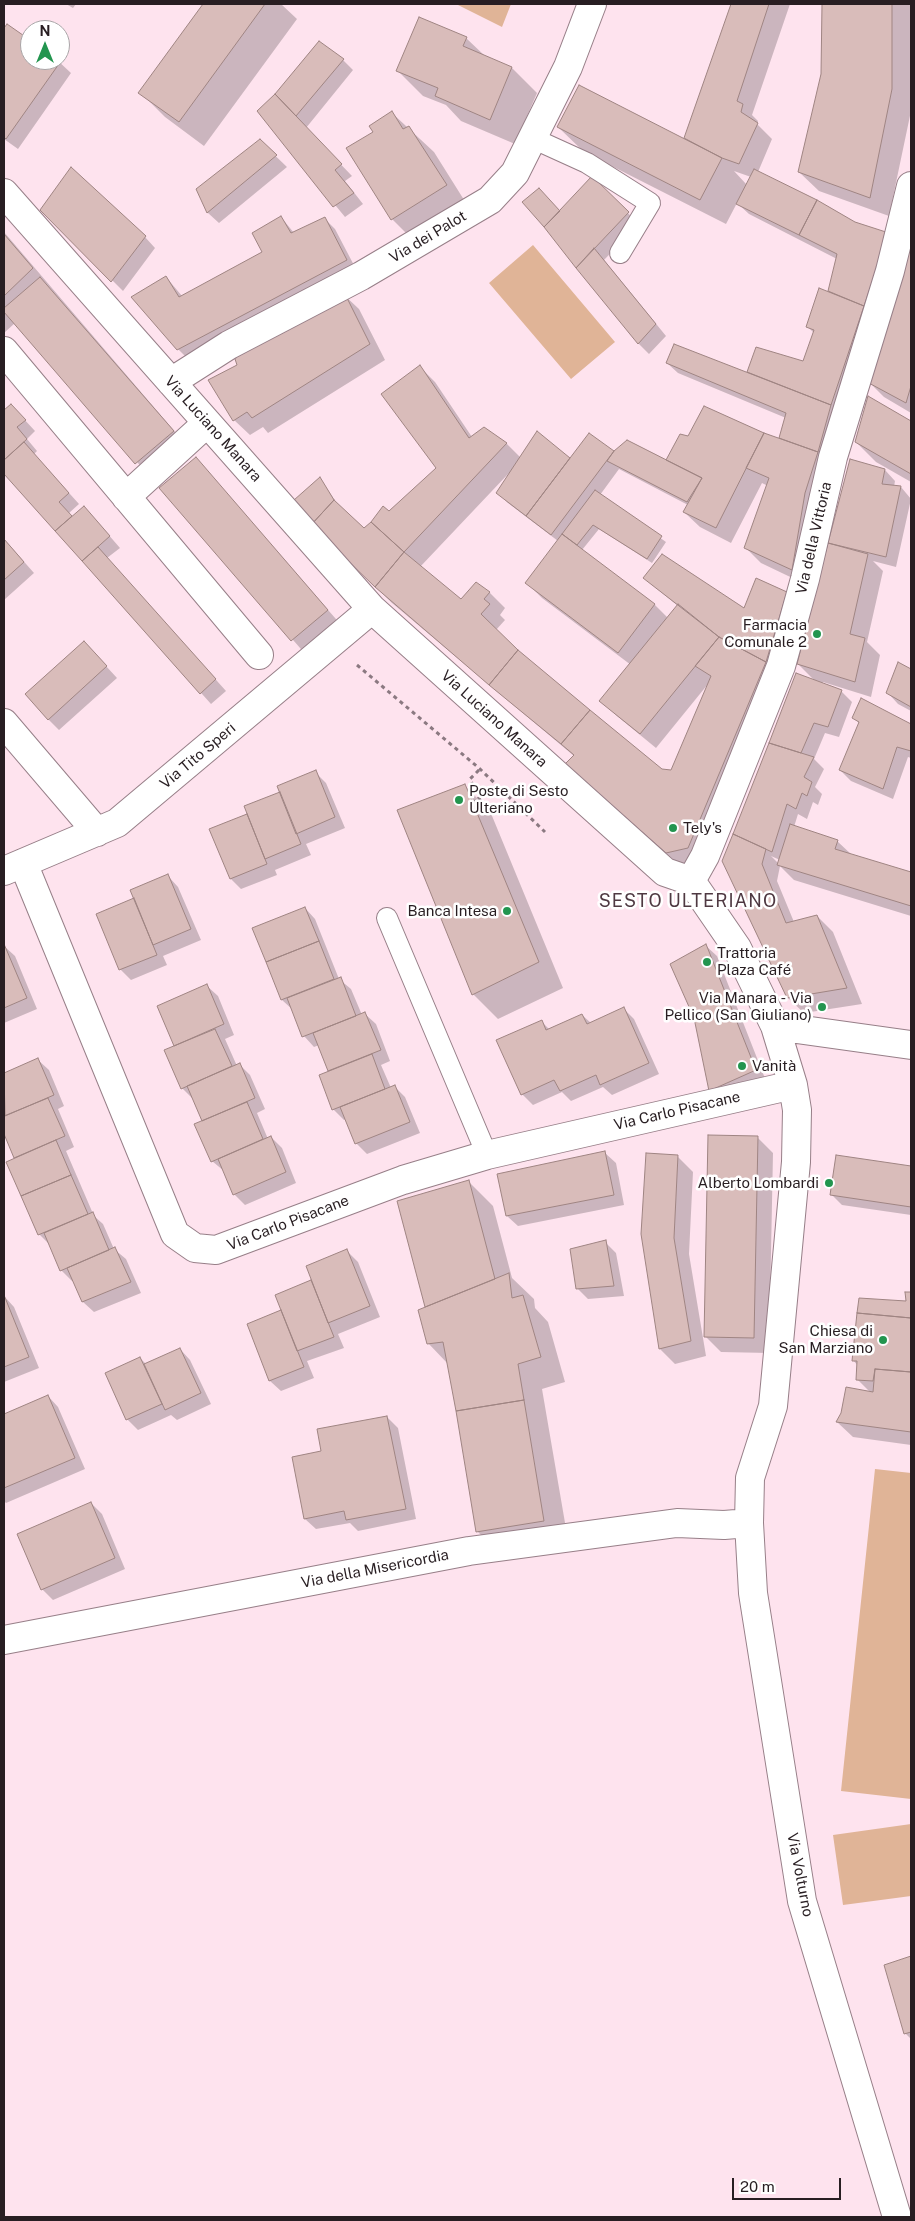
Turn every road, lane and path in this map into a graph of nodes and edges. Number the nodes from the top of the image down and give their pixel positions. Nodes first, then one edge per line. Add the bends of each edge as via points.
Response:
1 (592, 4) edge
2 (532, 138) junction
3 (911, 186) edge
4 (4, 193) edge
5 (620, 253) dead end
6 (4, 351) edge
7 (171, 382) junction
8 (208, 423) junction
9 (126, 497) junction
10 (372, 609) junction
11 (332, 644) junction
12 (259, 655) dead end
13 (4, 724) edge
14 (480, 768) junction
15 (472, 802) dead end
16 (97, 832) junction
17 (545, 832) dead end
18 (13, 867) edge
19 (690, 881) junction
20 (387, 918) dead end
21 (775, 1026) junction
22 (911, 1045) edge
23 (793, 1085) junction
24 (486, 1155) junction
25 (749, 1523) junction
26 (5, 1635) edge
27 (897, 2217) edge

1 - 2 street, Via dei Palot via 568,67
2 - 5 lane via 588,163 650,203
2 - 7 street, Via dei Palot via 515,173 490,200 361,276 229,345
3 - 19 street, Via della Vittoria via 890,271 833,457 806,580 781,666 705,856
4 - 7 street, Via Luciano Manara
6 - 9 street
7 - 8 street, Via Luciano Manara
8 - 9 street
8 - 10 street, Via Luciano Manara
9 - 12 street
10 - 11 street, Via Tito Speri
10 - 19 street, Via Luciano Manara via 665,872
11 - 14 path
11 - 16 street, Via Tito Speri via 117,823
13 - 16 street
14 - 15 path via 470,779 480,800
14 - 17 path
16 - 18 street, Via Tito Speri
18 - 24 street, Via Carlo Pisacane via 175,1234 195,1248 216,1250 403,1180
19 - 21 street via 737,948
20 - 24 lane
21 - 22 street
21 - 23 street
23 - 24 street, Via Carlo Pisacane
23 - 25 street via 797,1110 796,1162 790,1239 773,1406 750,1478
25 - 26 street, Via della Misericordia via 677,1523 469,1551
25 - 27 street, Via Volturno via 753,1593 802,1901

